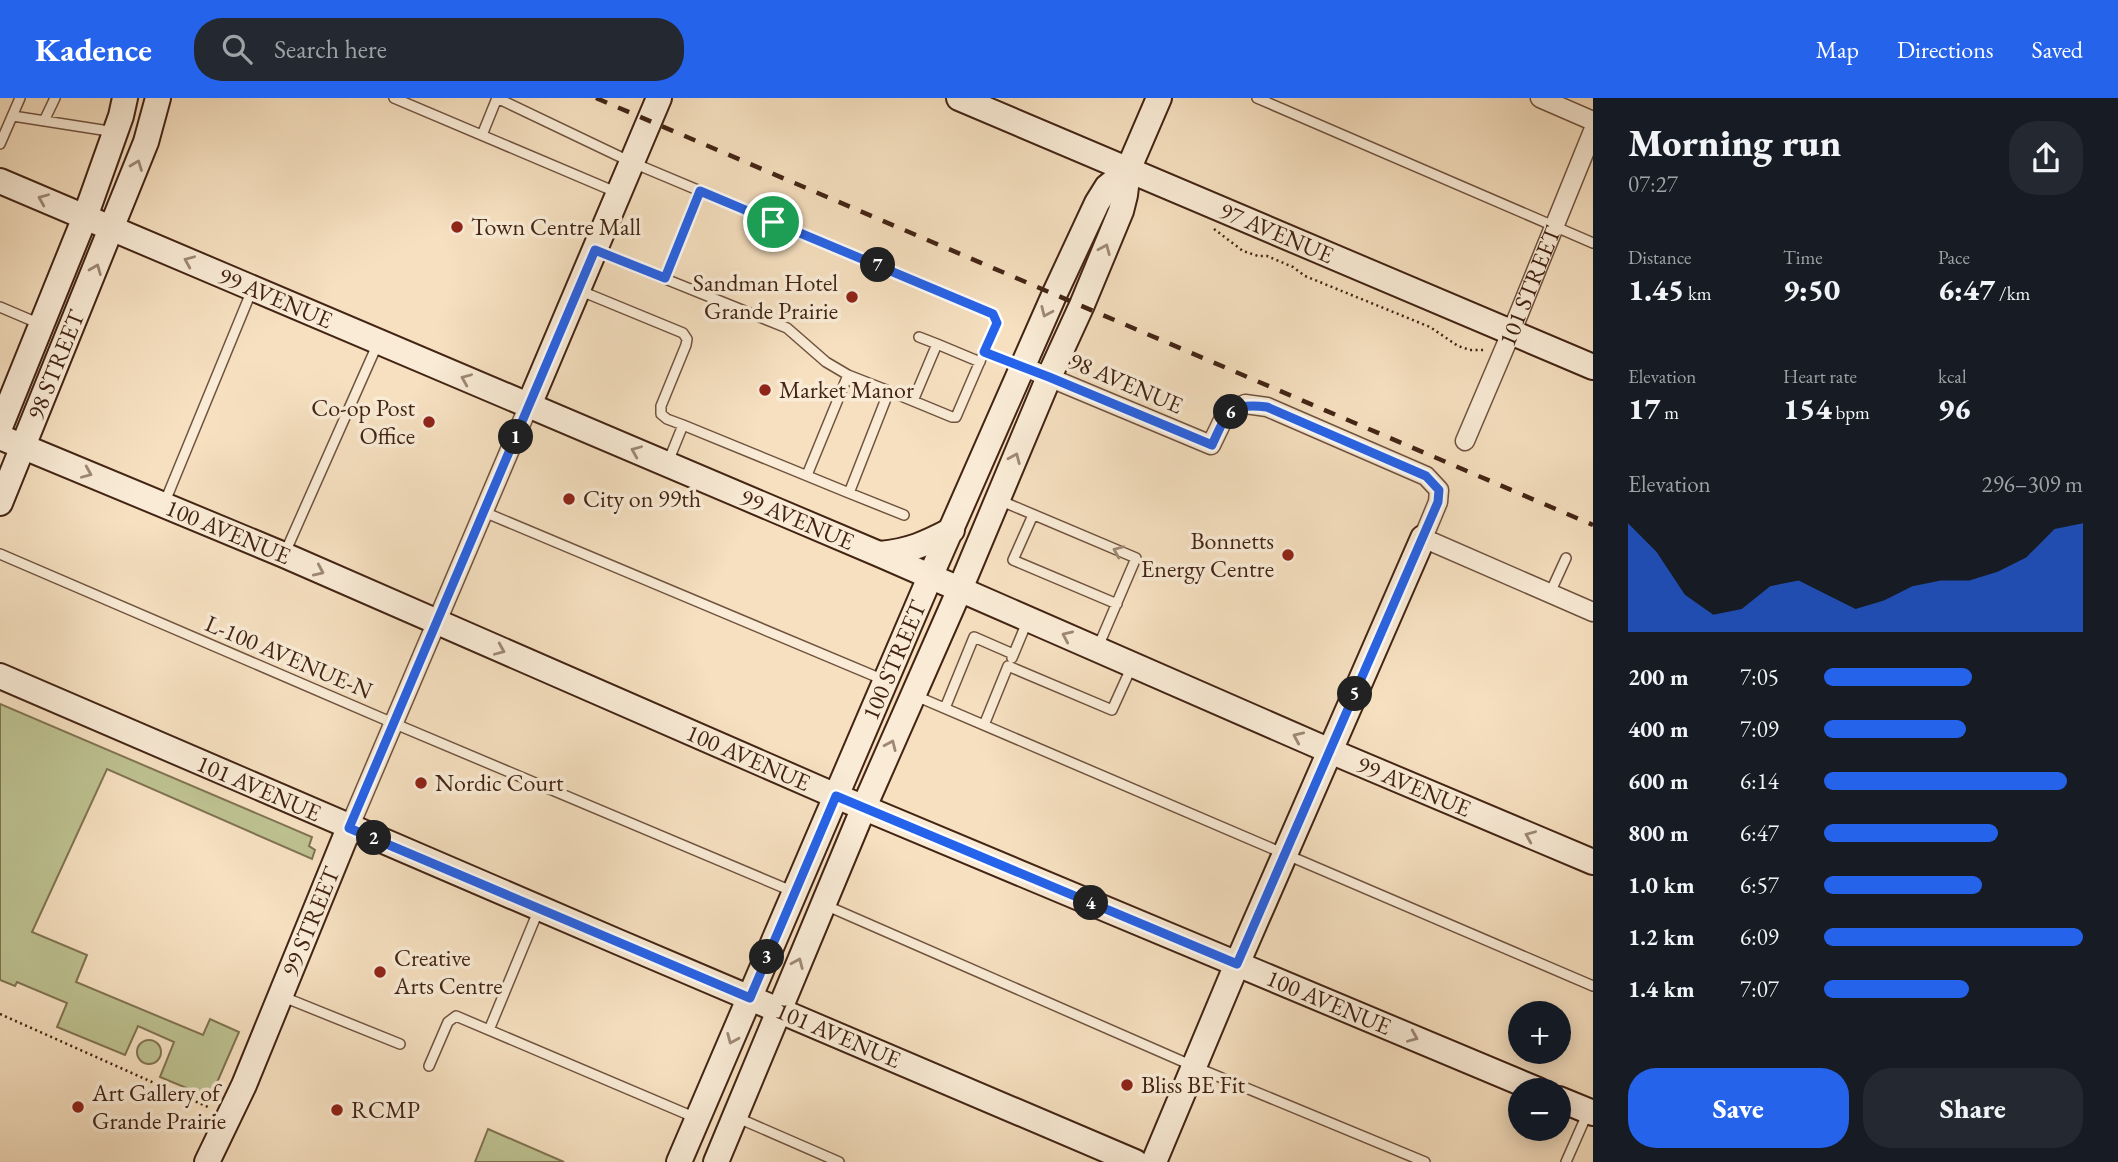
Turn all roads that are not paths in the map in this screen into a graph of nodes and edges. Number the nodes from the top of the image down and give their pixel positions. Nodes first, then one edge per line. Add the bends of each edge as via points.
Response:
1 (20, 98) edge
2 (55, 98) edge
3 (125, 98) edge
4 (158, 98) edge
5 (394, 98) edge
6 (497, 98) edge
7 (659, 98) edge
8 (959, 98) edge
9 (1159, 98) edge
10 (1257, 98) edge
11 (1539, 98) edge
12 (13, 116) junction
13 (44, 121) junction
14 (1593, 121) edge
15 (3, 128) edge
16 (1593, 131) edge
17 (115, 132) junction
18 (482, 135) junction
19 (0, 144) edge
20 (631, 162) junction
21 (1128, 170) junction
22 (0, 181) edge
23 (700, 191) junction
24 (619, 193) junction
25 (85, 217) junction
26 (1554, 226) junction
27 (112, 229) junction
28 (1593, 243) edge
29 (595, 250) junction
30 (665, 278) junction
31 (252, 288) junction
32 (578, 289) junction
33 (0, 307) edge
34 (41, 325) junction
35 (1511, 333) junction
36 (919, 337) dead end
37 (378, 342) junction
38 (937, 344) junction
39 (984, 352) junction
40 (980, 362) junction
41 (1022, 366) junction
42 (1593, 367) edge
43 (848, 375) junction
44 (1049, 377) junction
45 (889, 391) junction
46 (914, 401) junction
47 (529, 405) junction
48 (683, 425) junction
49 (0, 427) edge
50 (0, 437) edge
51 (1465, 441) dead end
52 (24, 446) junction
53 (667, 464) junction
54 (807, 475) junction
55 (849, 493) junction
56 (997, 499) junction
57 (0, 503) edge
58 (164, 505) junction
59 (484, 512) junction
60 (904, 515) dead end
61 (1032, 515) junction
62 (952, 530) junction
63 (1423, 538) junction
64 (0, 554) edge
65 (879, 554) junction
66 (284, 555) junction
67 (1566, 558) dead end
68 (930, 577) junction
69 (960, 589) junction
70 (1550, 593) junction
71 (1117, 604) junction
72 (1593, 612) edge
73 (1028, 619) junction
74 (438, 622) junction
75 (1098, 649) junction
76 (1013, 654) junction
77 (1133, 664) junction
78 (1008, 666) junction
79 (0, 676) edge
80 (886, 680) junction
81 (913, 695) junction
82 (945, 708) junction
83 (393, 723) junction
84 (984, 725) junction
85 (1330, 751) junction
86 (836, 796) junction
87 (864, 807) junction
88 (349, 828) junction
89 (1285, 854) junction
90 (1593, 862) edge
91 (795, 892) junction
92 (823, 905) junction
93 (539, 909) junction
94 (1237, 964) junction
95 (1593, 986) edge
96 (281, 996) junction
97 (750, 998) junction
98 (778, 1010) junction
99 (489, 1030) junction
100 (400, 1044) dead end
101 (429, 1066) dead end
102 (1193, 1066) junction
103 (1509, 1078) edge
104 (1571, 1103) edge
105 (1591, 1110) edge
106 (734, 1117) junction
107 (698, 1119) junction
108 (207, 1162) edge
109 (680, 1162) edge
110 (716, 1162) edge
111 (839, 1162) edge
112 (1135, 1162) edge
113 (1154, 1162) edge
114 (1425, 1162) edge
115 (1566, 1162) edge

1 - 12 lane
2 - 13 lane
3 - 17 main road, 98 STREET
27 -> 4 main road, 98 STREET
5 - 18 lane
6 - 18 lane
6 - 20 lane
7 - 20 main road, 99 STREET
8 - 21 main road, 97 AVENUE
9 - 21 main road, 100 STREET
10 - 26 lane
11 - 14 street
12 - 13 lane
12 - 15 lane
13 - 17 lane
15 - 19 lane
16 - 26 street, 101 STREET
17 - 25 main road, 98 STREET
18 - 24 lane
20 - 23 lane
20 - 24 main road, 99 STREET
21 - 35 main road, 97 AVENUE
21 -> 41 main road, 100 STREET via 1107,187 1097,203
44 -> 21 main road, 100 STREET via 1121,211
25 -> 22 main road, 99 AVENUE
23 - 30 lane
23 - 39 lane via 993,314 997,323
24 - 29 main road, 99 STREET
25 - 27 main road, 99 AVENUE
25 - 34 main road, 98 STREET
26 - 28 lane
26 - 35 street, 101 STREET
31 -> 27 main road, 99 AVENUE
52 -> 27 main road, 98 STREET
29 - 30 lane
29 - 32 main road, 99 STREET
30 - 43 lane via 787,328
31 - 37 main road, 99 AVENUE
31 - 58 lane
32 - 47 main road, 99 STREET
32 - 48 lane via 683,333 687,345 661,414
33 - 34 lane
34 - 49 main road, 98 STREET
35 - 42 main road, 97 AVENUE
35 - 51 street, 101 STREET
36 - 38 lane
47 -> 37 main road, 99 AVENUE
37 - 66 lane
38 - 40 lane
38 - 46 lane
39 - 40 lane
39 - 41 lane
40 - 46 lane via 956,417
41 - 44 street, 98 AVENUE
41 - 62 main road, 100 STREET
43 - 45 lane
43 - 54 lane
56 -> 44 main road, 100 STREET
44 - 63 street, 98 AVENUE via 1212,445 1225,416 1245,404 1267,407 1426,476 1439,490
45 - 46 lane
45 - 55 lane
53 -> 47 main road, 99 AVENUE
47 - 59 street, 99 STREET
48 - 53 lane
48 - 54 lane
50 - 52 main road, 100 AVENUE
52 - 57 main road, 98 STREET
52 -> 58 main road, 100 AVENUE
53 - 65 main road, 99 AVENUE
54 - 55 lane
55 - 60 lane
56 - 61 lane
56 - 69 main road, 100 STREET
58 - 66 main road, 100 AVENUE
59 - 74 street, 99 STREET
59 - 80 lane
61 - 71 lane via 1013,560
71 -> 61 lane via 1136,558
62 - 65 main road via 904,552
62 - 68 main road, 100 STREET
63 - 70 street
63 - 85 main road
64 - 83 lane, L-100 AVENUE-N
65 - 68 main road, 99 AVENUE
66 -> 74 main road, 100 AVENUE
67 - 70 lane
68 - 69 main road, 99 AVENUE
68 - 80 main road, 100 STREET
69 - 73 main road, 99 AVENUE
69 - 81 main road, 100 STREET
70 - 72 street
71 - 75 lane
75 -> 73 main road, 99 AVENUE
73 - 76 lane
74 - 83 street, 99 STREET
74 -> 86 main road, 100 AVENUE
75 - 77 main road, 99 AVENUE
76 - 78 lane
76 - 82 lane via 974,637
77 - 78 lane via 1112,709
85 -> 77 main road, 99 AVENUE
78 - 84 lane
79 - 88 main road, 101 AVENUE
80 - 86 main road, 100 STREET
81 - 82 lane
87 -> 81 main road, 100 STREET
82 - 84 lane
83 - 88 street, 99 STREET
83 - 91 lane, L-100 AVENUE-N
84 - 89 lane
85 - 89 main road
90 -> 85 main road, 99 AVENUE
86 - 87 main road, 100 AVENUE
86 - 91 main road, 100 STREET
87 - 92 main road, 100 STREET
87 - 94 main road, 100 AVENUE
88 - 93 main road, 101 AVENUE
88 - 96 main road, 99 STREET
89 - 94 main road
89 - 95 lane
91 - 97 main road, 100 STREET
98 -> 92 main road, 100 STREET
92 - 102 lane
93 - 97 main road, 101 AVENUE
93 - 99 lane
94 - 102 main road
94 -> 103 main road, 100 AVENUE
96 - 100 lane
96 - 108 main road, 99 STREET
97 - 98 main road, 101 AVENUE
97 -> 107 main road, 100 STREET
98 - 106 main road, 100 STREET
98 - 112 main road, 101 AVENUE
99 - 101 lane via 452,1018
99 - 107 lane
102 - 113 main road
102 - 114 lane
104 - 105 main road
105 - 115 lane
106 - 110 main road, 100 STREET
106 - 111 lane
107 - 109 main road, 100 STREET

